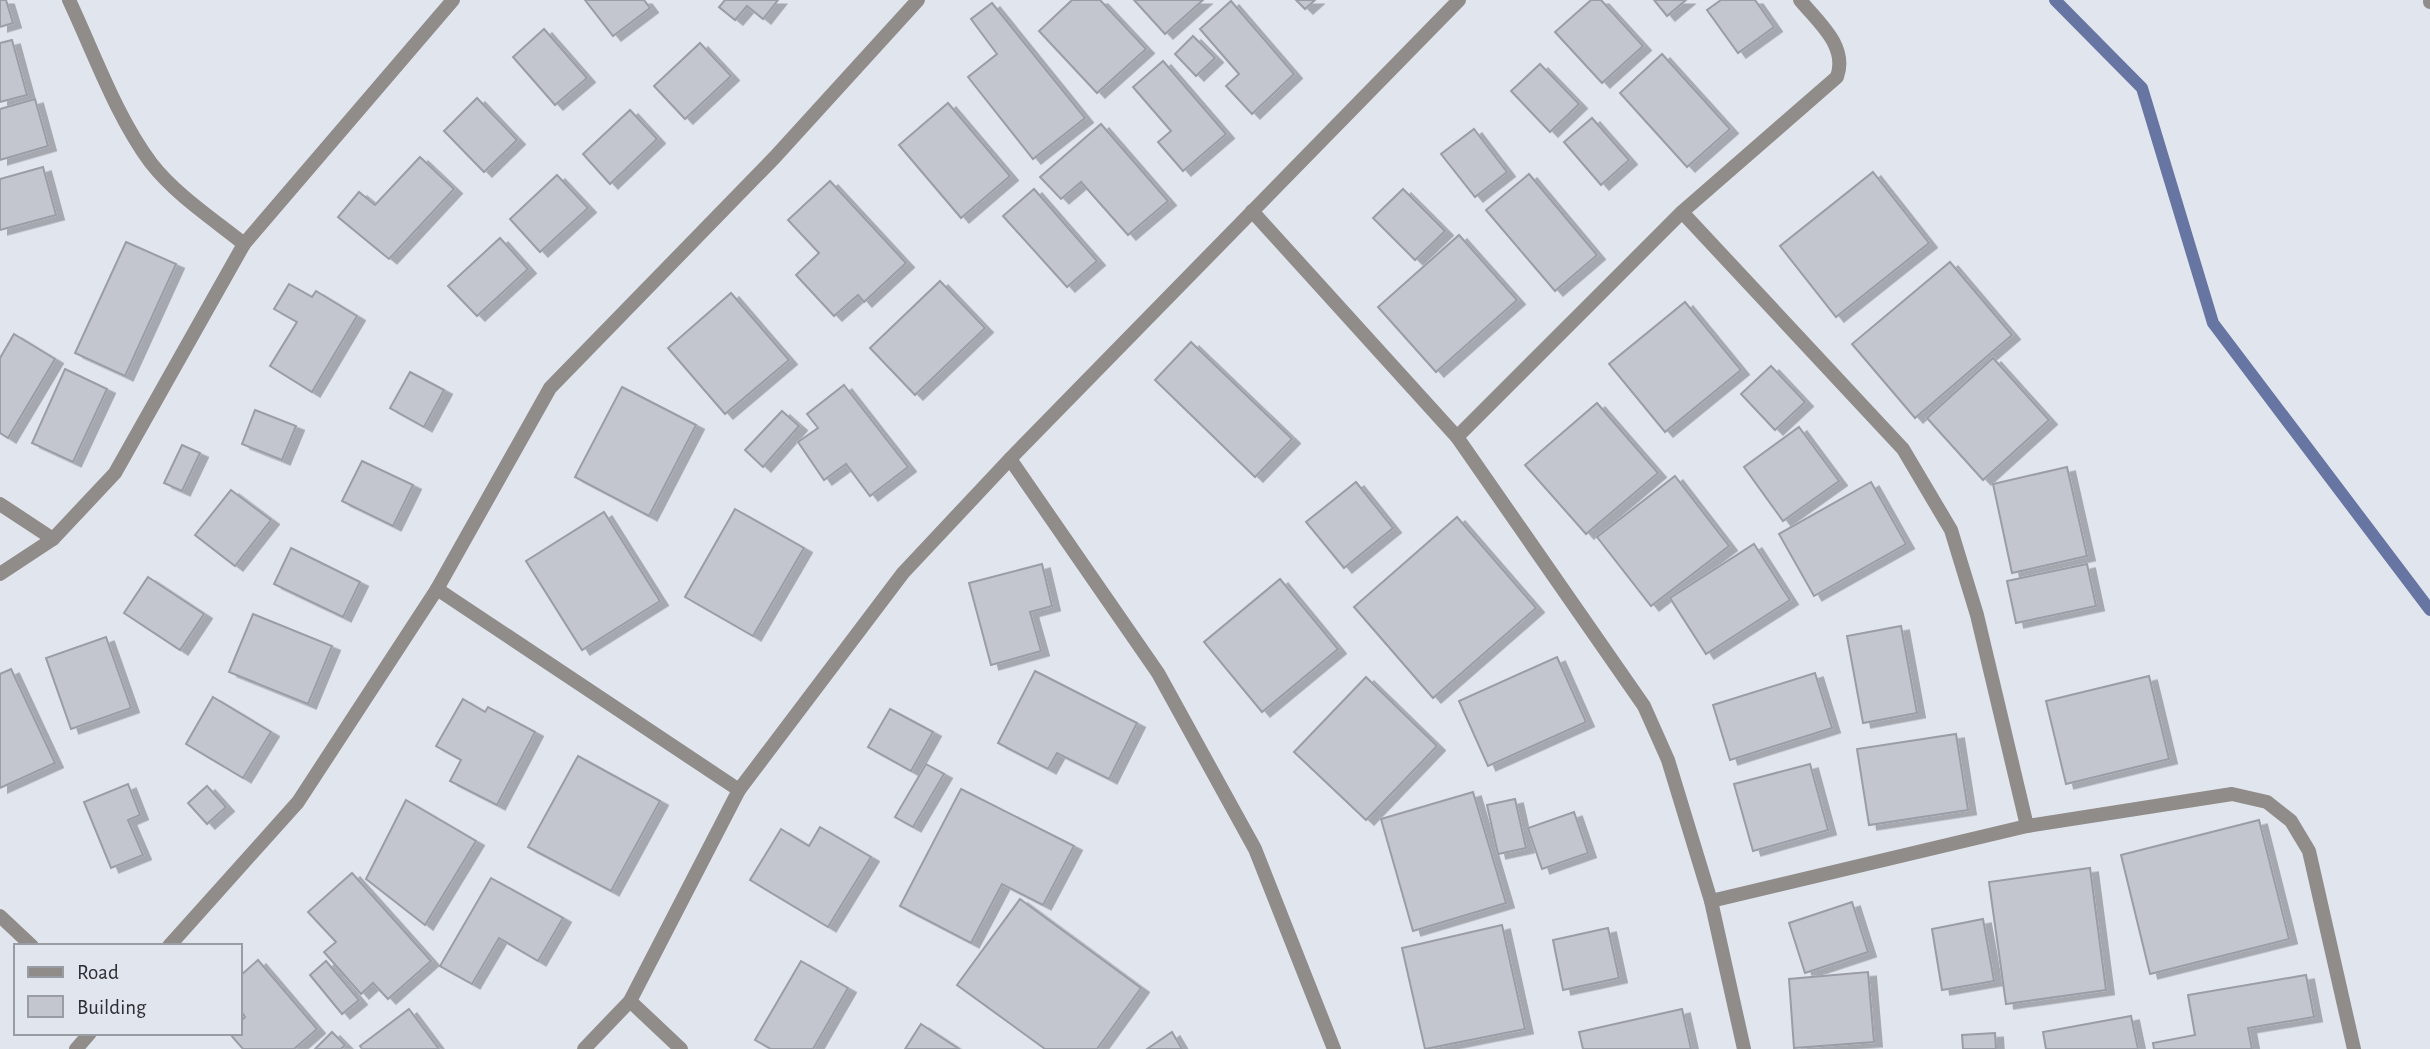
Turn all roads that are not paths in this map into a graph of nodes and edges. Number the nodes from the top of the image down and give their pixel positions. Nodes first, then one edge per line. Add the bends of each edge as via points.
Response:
1 (69, 0) edge
2 (453, 0) edge
3 (918, 0) edge
4 (1459, 0) edge
5 (1800, 0) edge
6 (1252, 211) junction
7 (1682, 212) junction
8 (244, 244) junction
9 (1457, 437) junction
10 (1010, 458) junction
11 (0, 504) edge
12 (53, 539) junction
13 (0, 574) edge
14 (437, 589) junction
15 (739, 790) junction
16 (2027, 825) junction
17 (1711, 901) junction
18 (0, 916) edge
19 (30, 944) edge
20 (171, 944) edge
21 (630, 1001) junction
22 (88, 1035) edge
23 (76, 1049) edge
24 (584, 1049) edge
25 (681, 1049) edge
26 (1334, 1049) edge
27 (1744, 1049) edge
28 (2354, 1049) edge

1 - 8 street via 152,164
2 - 8 street
3 - 14 street via 775,157 550,388
4 - 6 street
5 - 7 street via 1839,50 1842,63 1836,78
6 - 9 street
6 - 10 street
7 - 9 street
7 - 16 street via 1903,449 1951,530 1977,615
8 - 12 street via 115,473
9 - 17 street via 1644,706 1668,760
10 - 15 street via 903,573
10 - 26 street via 1158,673 1255,849
11 - 12 street
12 - 13 street
14 - 15 street
14 - 20 street via 298,802
15 - 21 street
16 - 17 street
16 - 28 street via 2232,794 2267,802 2291,821 2309,851
17 - 27 street
18 - 19 street
21 - 24 street
21 - 25 street
22 - 23 street

